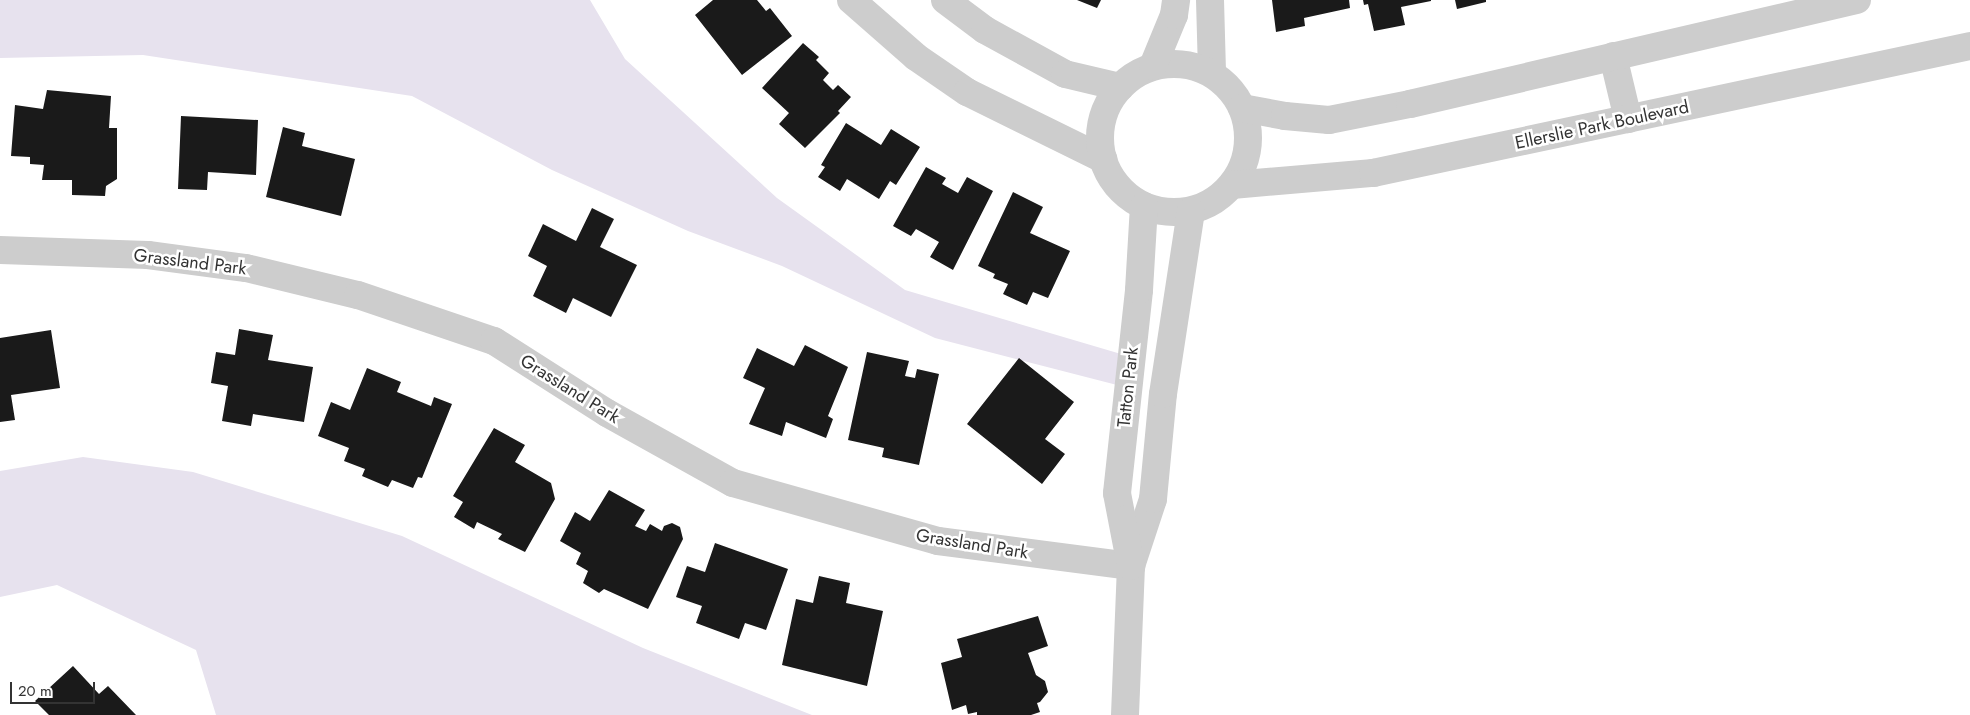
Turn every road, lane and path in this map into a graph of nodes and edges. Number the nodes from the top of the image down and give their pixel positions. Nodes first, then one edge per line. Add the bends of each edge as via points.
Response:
1 (851, 0) edge
2 (945, 0) edge
3 (1176, 0) edge
4 (1210, 0) edge
5 (1857, 0) edge
6 (1970, 46) edge
7 (1613, 56) junction
8 (1153, 66) junction
9 (1212, 73) junction
10 (1120, 87) junction
11 (1242, 108) junction
12 (1628, 119) junction
13 (1103, 159) junction
14 (1232, 185) junction
15 (1144, 206) junction
16 (1191, 211) junction
17 (0, 250) edge
18 (1128, 391) junction
19 (1163, 394) junction
20 (1131, 566) junction
21 (1125, 715) edge

1 - 13 street via 916,57 967,92
2 - 10 street via 985,30 1065,74
3 - 8 street via 1174,15
4 - 9 street
5 - 7 street
6 - 12 street, Ellerslie Park Boulevard
7 - 11 street via 1329,120
7 - 12 street
8 - 9 street via 1180,64
8 - 10 street via 1135,74
9 - 11 street via 1235,94
10 - 13 street via 1106,108 1100,133
11 - 14 street via 1248,128 1248,148 1243,167
12 - 14 street, Ellerslie Park Boulevard via 1373,173
13 - 15 street via 1112,178 1126,194
14 - 16 street via 1214,201
15 - 16 street via 1167,212
15 - 18 street, Tatton Park
16 - 19 street, Tatton Park
17 - 20 street, Grassland Park via 148,255 246,268 358,295 494,341 607,414 733,482 938,542
18 - 19 street
18 - 20 street, Tatton Park via 1117,493
19 - 20 street, Tatton Park via 1153,499
20 - 21 street, Tatton Park

